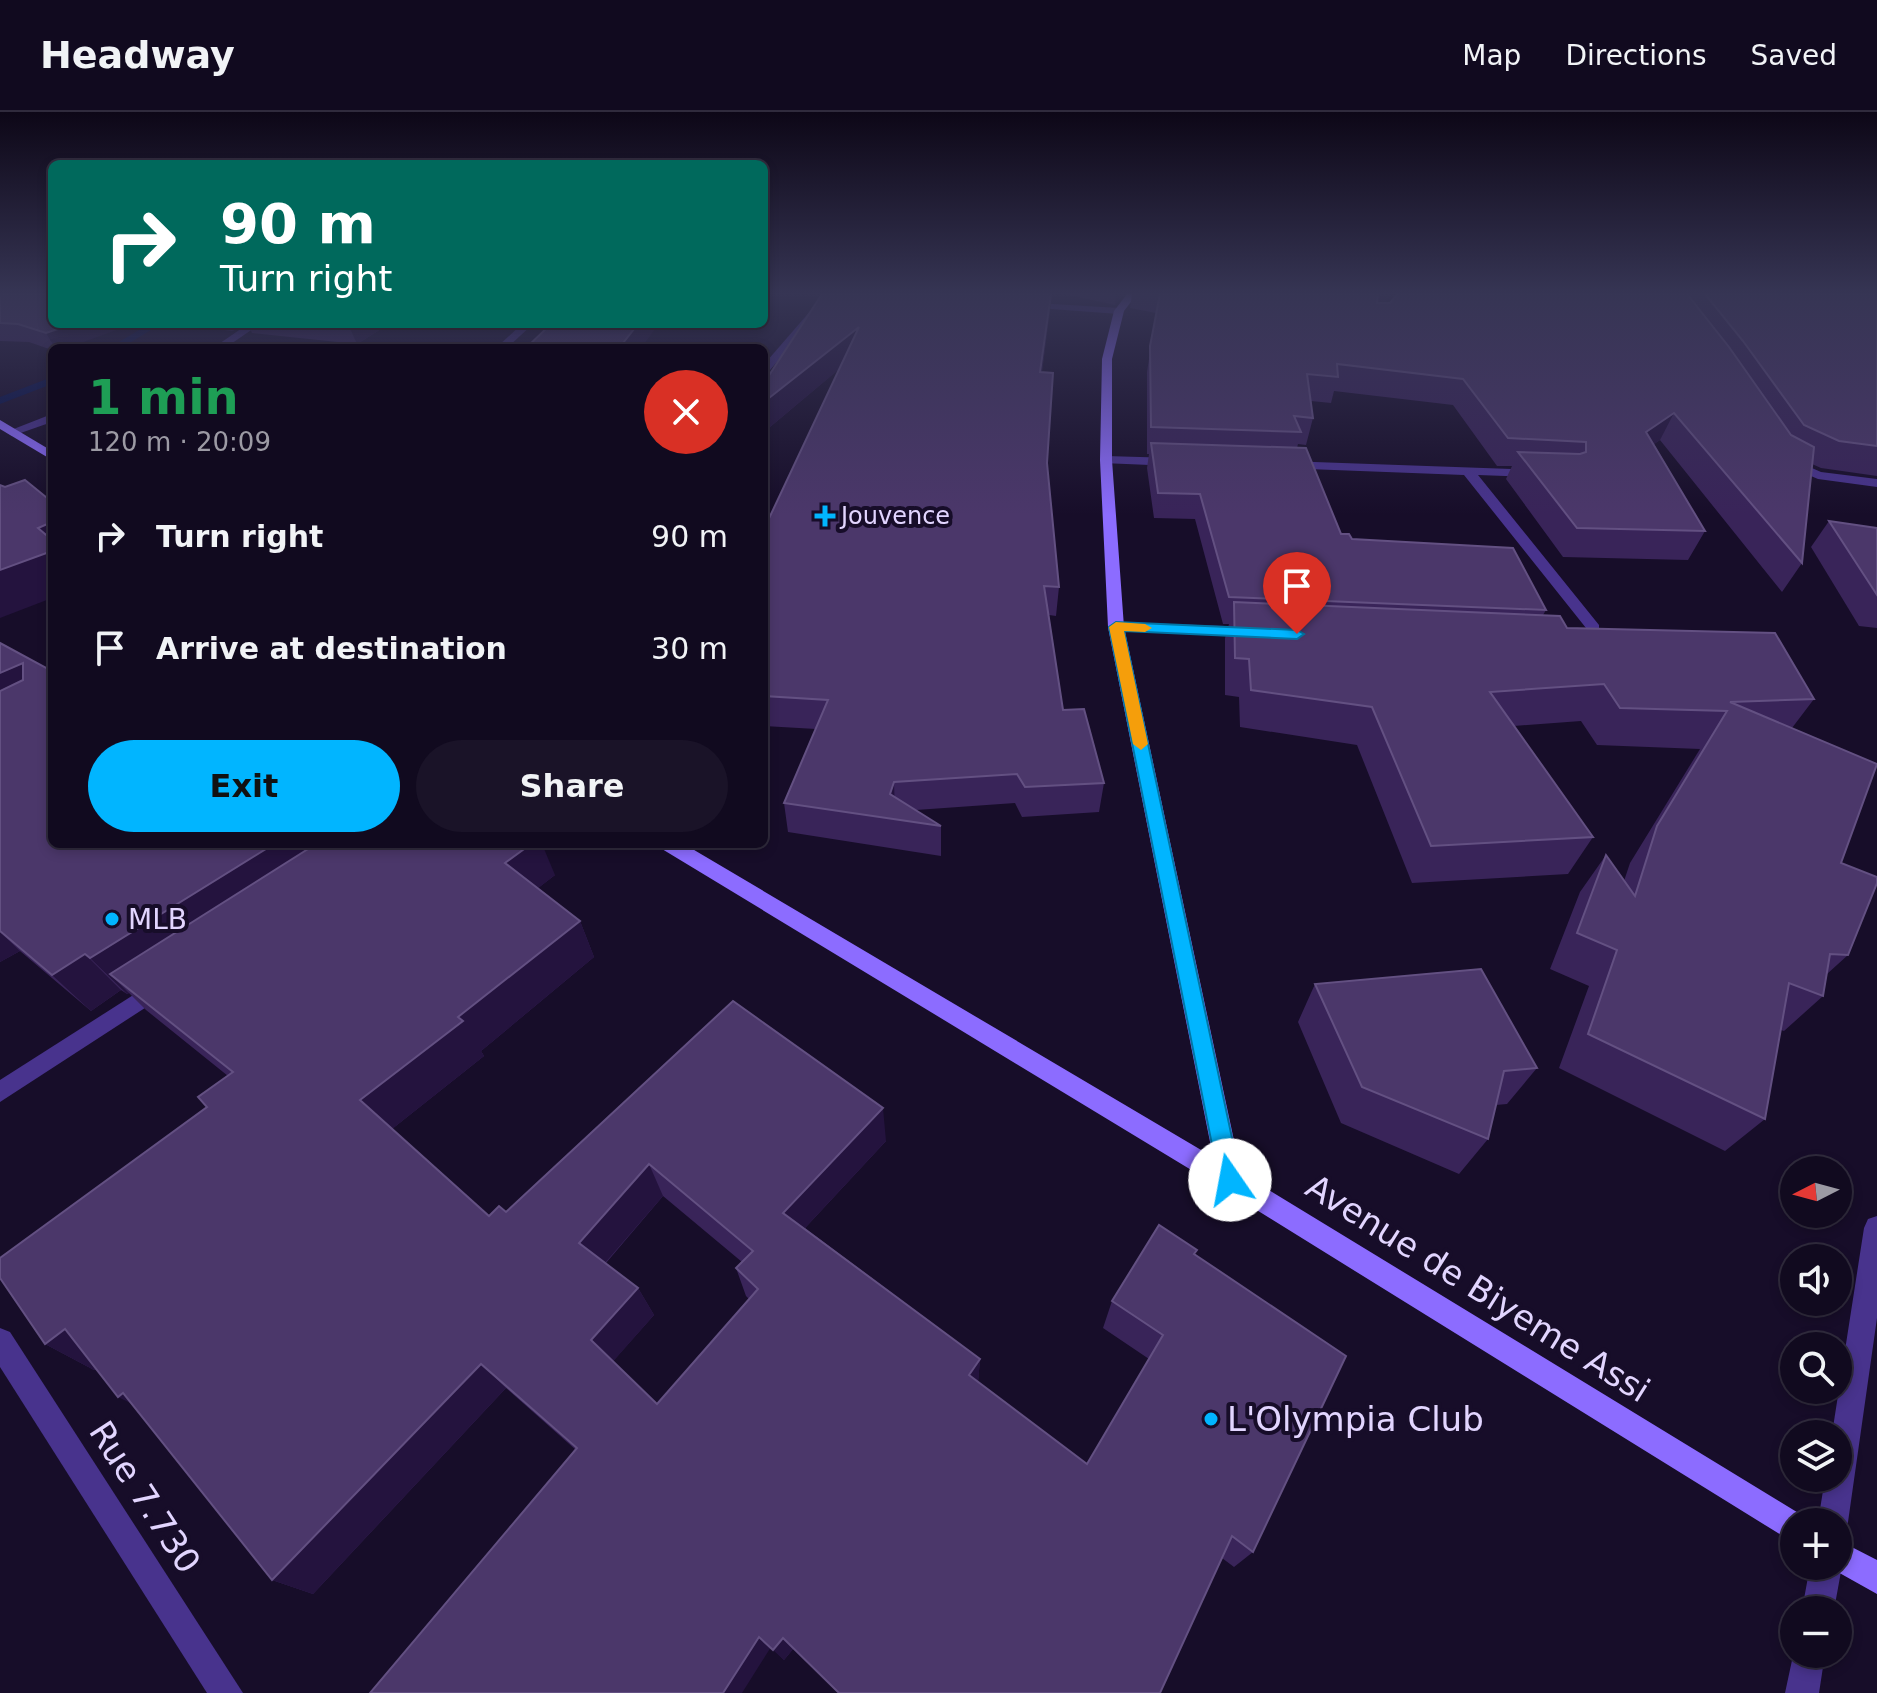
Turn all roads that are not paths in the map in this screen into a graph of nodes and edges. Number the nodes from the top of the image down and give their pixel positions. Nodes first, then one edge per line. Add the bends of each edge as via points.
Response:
1 (1107, 368) edge
2 (48, 419) edge
3 (3, 426) edge
4 (48, 454) edge
5 (1781, 457) edge
6 (1106, 460) junction
7 (1185, 463) edge
8 (1279, 465) edge
9 (1468, 471) junction
10 (1552, 473) edge
11 (1877, 483) edge
12 (1116, 627) junction
13 (1272, 633) edge
14 (1568, 646) edge
15 (676, 848) edge
16 (182, 972) edge
17 (0, 1092) edge
18 (1230, 1180) junction
19 (1877, 1228) edge
20 (0, 1342) edge
21 (1835, 1508) edge
22 (1780, 1519) edge
23 (1852, 1563) edge
24 (1877, 1578) edge
25 (1806, 1668) edge
26 (226, 1693) edge
27 (1802, 1693) edge

1 - 6 main road
2 - 3 street
3 - 4 main road
5 - 11 street via 1818,475
6 - 7 street
6 - 12 main road
8 - 9 street
9 - 10 street
9 - 14 street via 1594,628 1591,642
12 - 13 street
12 - 18 main road
15 - 18 main road, Avenue de Biyeme Assi
16 - 17 street
18 - 22 main road, Avenue de Biyeme Assi
19 - 21 street
20 - 26 street, Rue 7.730
23 - 24 main road
25 - 27 street

